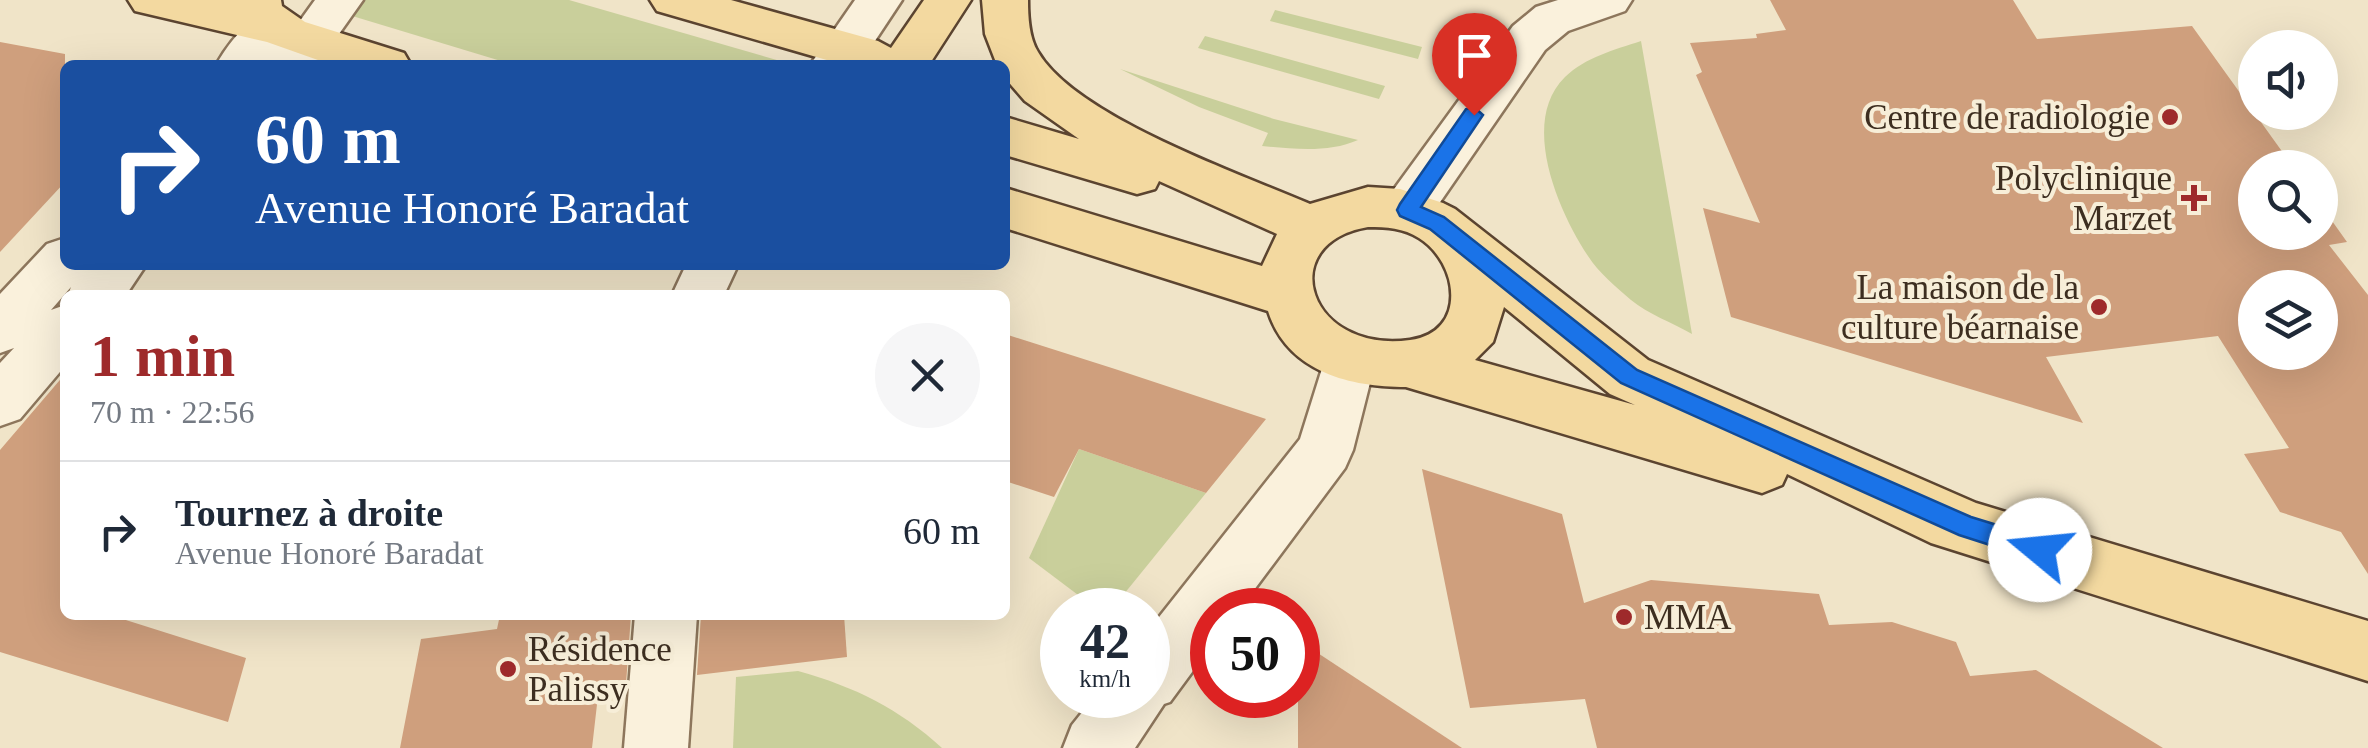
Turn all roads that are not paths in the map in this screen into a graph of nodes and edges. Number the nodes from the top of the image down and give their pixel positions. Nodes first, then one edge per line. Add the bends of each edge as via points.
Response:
1 (151, 0) edge
2 (340, 0) edge
3 (674, 0) edge
4 (879, 0) edge
5 (948, 0) edge
6 (1005, 0) edge
7 (1609, 0) edge
8 (284, 33) edge
9 (247, 60) edge
10 (372, 60) edge
11 (854, 60) edge
12 (908, 60) edge
13 (1010, 137) edge
14 (1010, 210) edge
15 (1407, 210) junction
16 (1312, 227) junction
17 (1462, 243) junction
18 (60, 264) edge
19 (116, 270) edge
20 (98, 290) edge
21 (1287, 295) junction
22 (0, 330) edge
23 (60, 334) edge
24 (1350, 360) junction
25 (1411, 365) junction
26 (0, 402) edge
27 (1968, 527) junction
28 (666, 620) edge
29 (1170, 651) edge
30 (2368, 651) edge
31 (1118, 718) edge
32 (656, 748) edge
33 (1094, 748) edge

1 - 8 main road
2 - 8 street
3 - 11 main road
4 - 11 street
5 - 12 main road
6 - 16 main road via 1005,28 1021,66 1051,98 1098,128
7 - 15 street via 1552,19 1529,38
8 - 9 street
8 - 10 main road
13 - 16 main road
14 - 21 main road
15 - 16 main road via 1356,208
15 - 17 main road
16 - 21 main road via 1290,257
17 - 25 main road via 1477,265 1478,316 1464,339
17 - 27 main road via 1629,376
18 - 22 street
19 - 20 street
21 - 24 main road via 1308,332
23 - 26 street
24 - 25 main road
24 - 29 street via 1325,450
25 - 27 main road
27 - 30 main road
28 - 32 street
31 - 33 street

